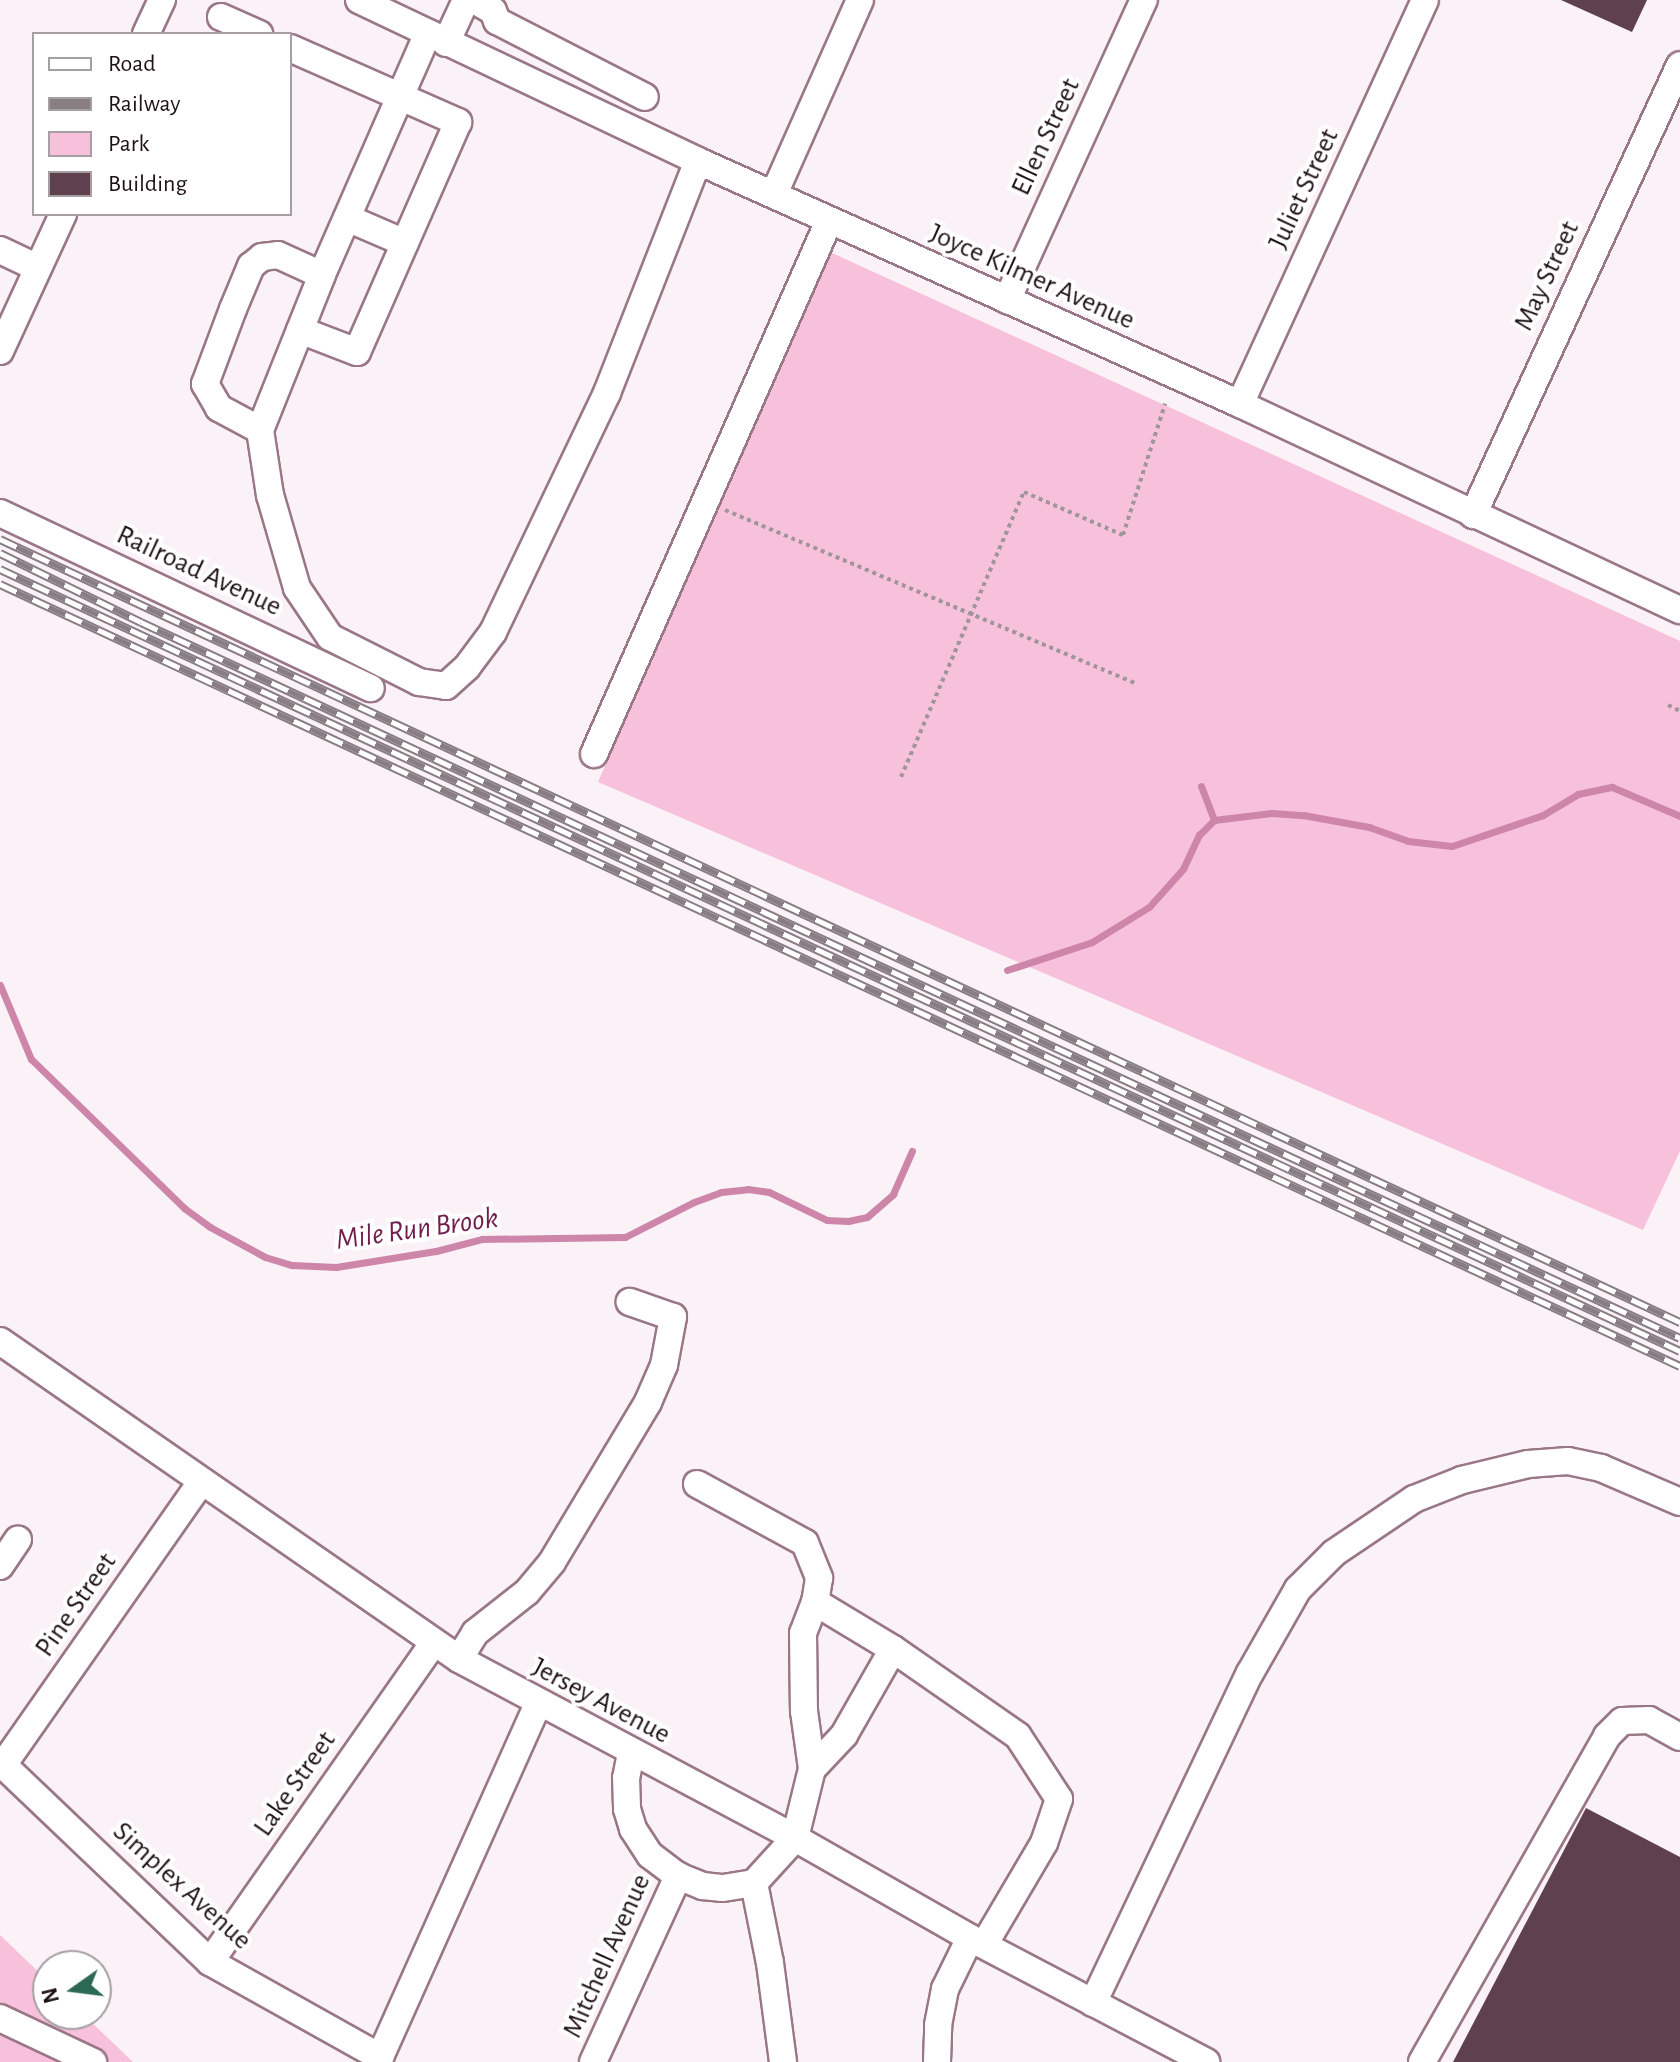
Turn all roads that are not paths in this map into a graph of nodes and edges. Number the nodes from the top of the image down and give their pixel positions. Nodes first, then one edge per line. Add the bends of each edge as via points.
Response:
1 (162, 0) edge
2 (359, 0) edge
3 (466, 0) edge
4 (474, 0) edge
5 (860, 0) edge
6 (1144, 0) edge
7 (1425, 0) edge
8 (221, 17) dead end
9 (147, 32) edge
10 (255, 32) edge
11 (437, 38) junction
12 (292, 49) edge
13 (1680, 65) edge
14 (645, 97) dead end
15 (401, 98) junction
16 (698, 161) junction
17 (774, 194) junction
18 (62, 216) edge
19 (347, 218) junction
20 (829, 221) junction
21 (405, 243) junction
22 (0, 250) edge
23 (38, 268) junction
24 (322, 275) junction
25 (1007, 300) junction
26 (300, 330) junction
27 (0, 351) edge
28 (1240, 404) junction
29 (260, 430) junction
30 (0, 513) edge
31 (1473, 515) junction
32 (1680, 610) edge
33 (371, 688) dead end
34 (594, 754) dead end
35 (630, 1302) dead end
36 (0, 1341) edge
37 (201, 1482) junction
38 (697, 1484) dead end
39 (1680, 1502) edge
40 (18, 1539) dead end
41 (0, 1566) edge
42 (815, 1602) junction
43 (433, 1643) junction
44 (893, 1649) junction
45 (459, 1659) junction
46 (538, 1704) junction
47 (1680, 1737) edge
48 (631, 1753) junction
49 (2, 1763) edge
50 (812, 1769) junction
51 (795, 1838) junction
52 (678, 1876) junction
53 (754, 1883) junction
54 (977, 1942) junction
55 (210, 1962) junction
56 (1093, 2003) junction
57 (0, 2018) edge
58 (93, 2062) edge
59 (593, 2062) edge
60 (783, 2062) edge
61 (937, 2062) edge
62 (1206, 2062) edge
63 (1422, 2062) edge

1 - 9 street
2 - 11 street, Joyce Kilmer Avenue
3 - 11 street
4 - 14 street via 493,11 497,21
5 - 17 street
6 - 25 street, Ellen Street
7 - 28 street, Juliet Street
8 - 10 street
11 - 15 street
11 - 16 street, Joyce Kilmer Avenue
12 - 15 street
13 - 31 street, May Street
15 - 19 street
15 - 21 street via 458,122
16 - 17 street, Joyce Kilmer Avenue
16 - 29 street via 607,393 548,521 493,632 446,686 419,682 330,637 297,588 270,495
17 - 20 street, Joyce Kilmer Avenue
18 - 23 street
19 - 21 street
19 - 24 street
20 - 25 street, Joyce Kilmer Avenue
20 - 34 street
21 - 26 street via 357,352
22 - 23 street
23 - 27 street
24 - 26 street
24 - 29 street via 278,255 262,257 251,266 233,309 205,384 219,408
25 - 28 street, Joyce Kilmer Avenue
26 - 29 street
28 - 31 street, Joyce Kilmer Avenue
30 - 33 street, Railroad Avenue
31 - 32 street, Joyce Kilmer Avenue
35 - 45 street via 673,1317 664,1365 648,1402 552,1562 527,1592 475,1633
36 - 37 street, Jersey Avenue
37 - 43 street, Jersey Avenue
37 - 49 street, Pine Street
38 - 42 street via 805,1543 819,1578
39 - 56 street via 1601,1468 1568,1461 1528,1464 1462,1480 1414,1499 1334,1553 1298,1589 1250,1673
40 - 41 street
42 - 44 street
42 - 50 street via 803,1633 804,1711
43 - 45 street, Jersey Avenue
43 - 55 street, Lake Street
44 - 50 street via 844,1735
44 - 54 street via 1018,1736 1059,1799 1044,1843
45 - 46 street, Jersey Avenue
46 - 48 street, Jersey Avenue
46 - 55 street, Simplex Avenue via 380,2057
47 - 63 street via 1649,1720 1622,1721 1607,1736
48 - 51 street, Jersey Avenue
48 - 52 street via 625,1788 633,1829 650,1855
49 - 55 street, Simplex Avenue
50 - 51 street
51 - 53 street
51 - 54 street, Jersey Avenue
52 - 53 street via 713,1887
52 - 59 street, Mitchell Avenue
53 - 60 street
54 - 56 street, Jersey Avenue
54 - 61 street via 945,1989
56 - 62 street, Jersey Avenue
57 - 58 street

